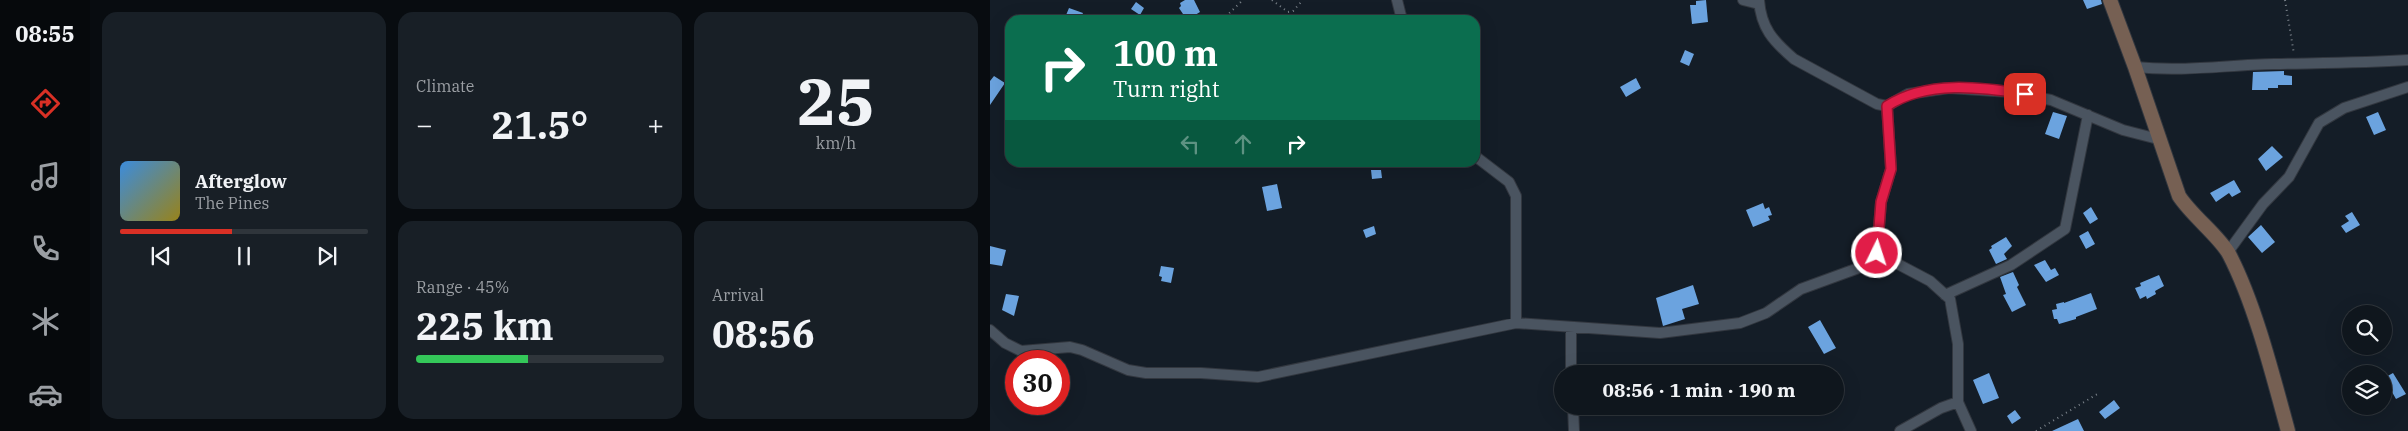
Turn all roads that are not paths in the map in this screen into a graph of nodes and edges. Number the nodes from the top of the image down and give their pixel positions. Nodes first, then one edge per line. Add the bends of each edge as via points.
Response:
1 (1397, 0) edge
2 (1743, 0) edge
3 (2110, 0) edge
4 (1759, 2) edge
5 (1401, 15) edge
6 (2408, 60) edge
7 (2136, 67) junction
8 (2408, 87) edge
9 (1887, 106) junction
10 (2088, 115) junction
11 (2158, 139) junction
12 (1480, 160) edge
13 (2228, 252) junction
14 (1877, 253) junction
15 (1946, 294) junction
16 (1516, 323) junction
17 (1571, 327) junction
18 (990, 330) edge
19 (1571, 365) edge
20 (1958, 402) junction
21 (1573, 415) edge
22 (1574, 431) edge
23 (1900, 431) edge
24 (1971, 431) edge
25 (2288, 431) edge

1 - 5 street
2 - 4 street
3 - 7 main road
4 - 9 street via 1766,30 1794,59 1872,102
6 - 7 street via 2169,70
7 - 11 main road
8 - 13 street via 2344,108 2319,123 2289,178 2263,204
9 - 10 street via 1908,94 1975,88 2041,97
9 - 14 street via 1891,169 1881,202
10 - 11 street via 2123,130
10 - 15 street via 2065,229 2011,265
11 - 13 main road via 2185,206
12 - 16 street via 1509,182 1516,196
13 - 25 main road via 2251,307
14 - 15 street via 1930,281
14 - 17 street via 1864,266 1801,290 1748,321 1660,333
15 - 20 street via 1953,309 1958,344
16 - 17 street
16 - 18 street via 1249,378 1201,372 1146,373 1128,370 1070,347 1021,351
17 - 19 street
20 - 23 street
20 - 24 street
21 - 22 street

